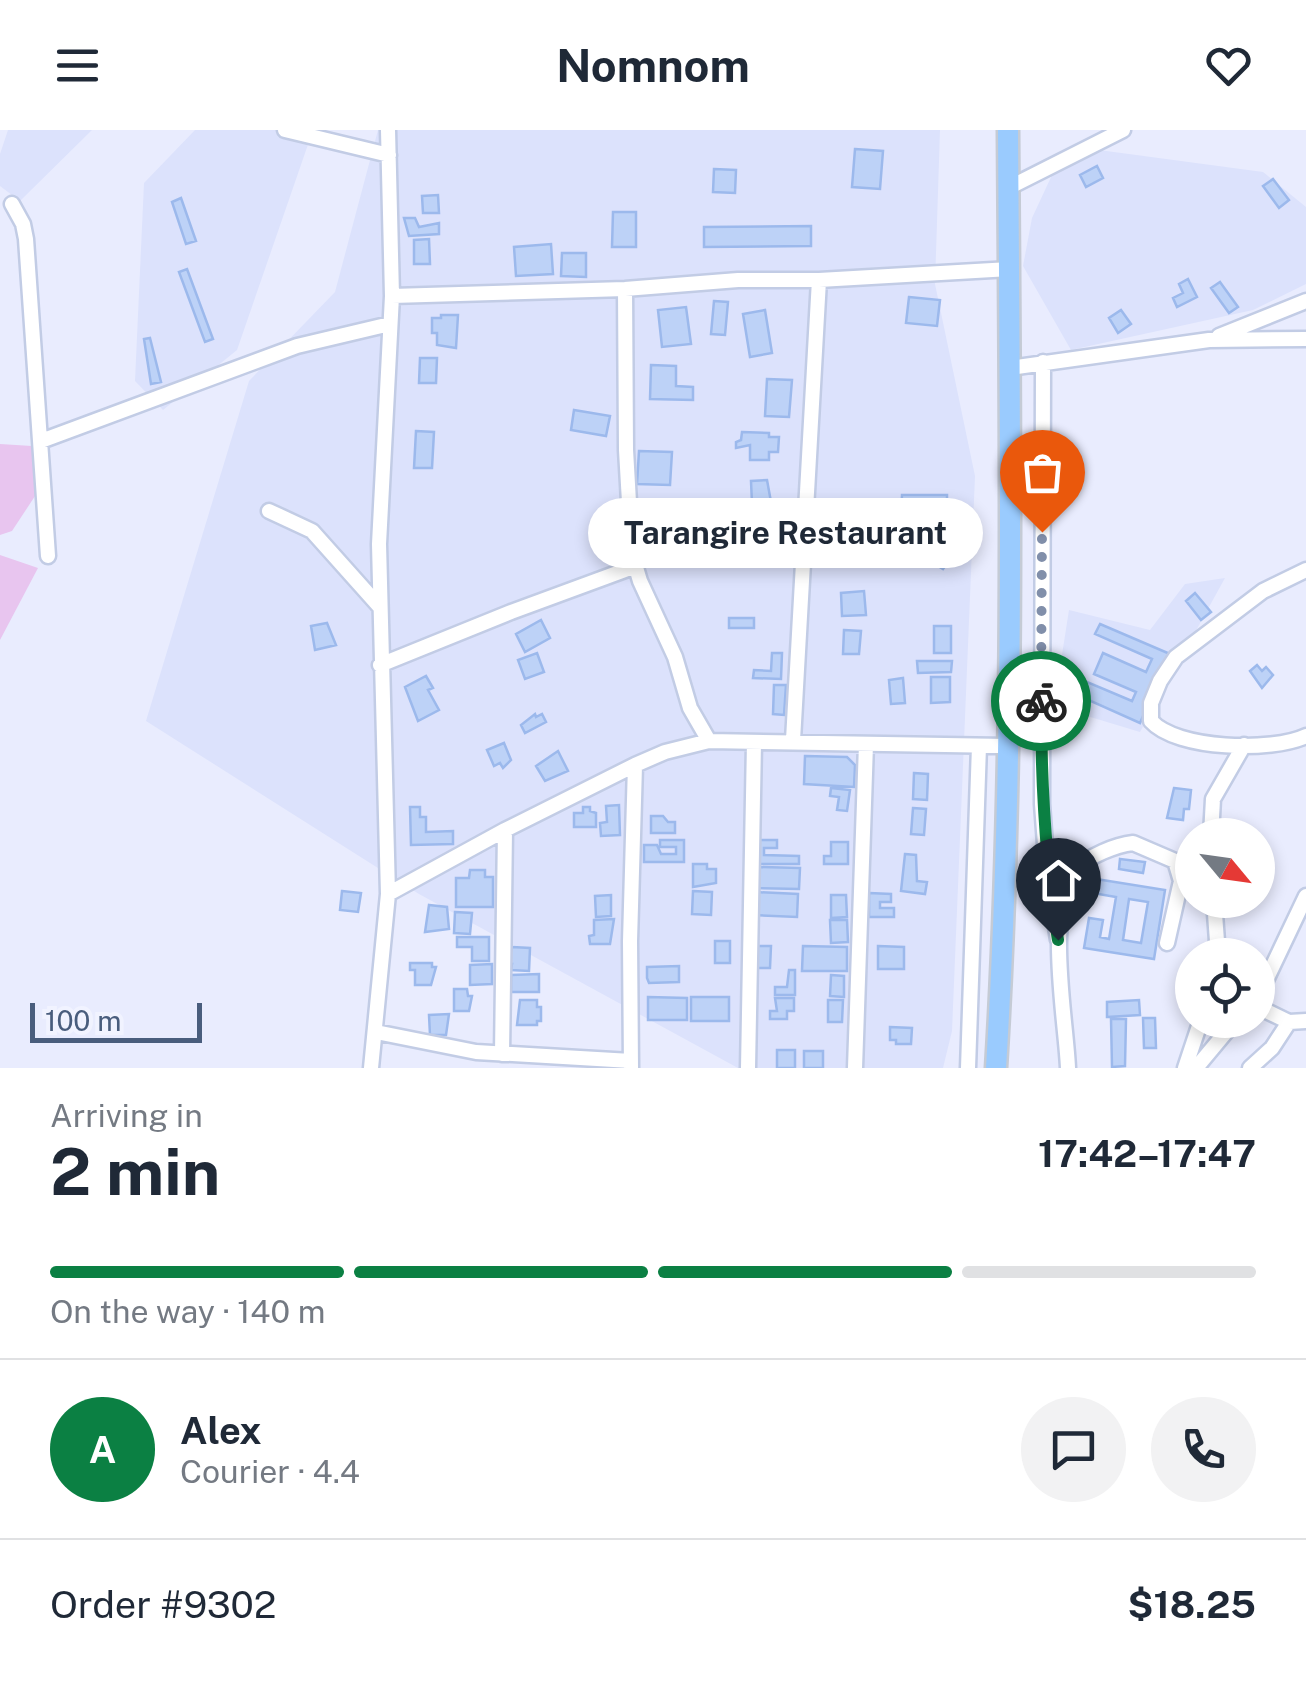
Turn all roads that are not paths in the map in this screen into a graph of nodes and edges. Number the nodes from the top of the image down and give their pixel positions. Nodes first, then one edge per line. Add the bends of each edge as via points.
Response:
1 (286, 130) edge
2 (388, 130) edge
3 (1008, 130) edge
4 (1123, 130) edge
5 (389, 156) junction
6 (1008, 188) junction
7 (12, 204) dead end
8 (1010, 269) junction
9 (819, 280) junction
10 (625, 289) junction
11 (392, 296) junction
12 (1306, 301) edge
13 (390, 324) junction
14 (1209, 340) junction
15 (1306, 340) edge
16 (1043, 362) junction
17 (1010, 368) junction
18 (41, 441) junction
19 (270, 512) dead end
20 (48, 556) dead end
21 (636, 566) junction
22 (1306, 570) edge
23 (380, 606) junction
24 (380, 665) junction
25 (1306, 736) edge
26 (793, 740) junction
27 (709, 741) junction
28 (754, 742) junction
29 (866, 744) junction
30 (978, 746) junction
31 (1006, 746) junction
32 (1244, 746) junction
33 (635, 765) junction
34 (1212, 818) edge
35 (505, 830) junction
36 (388, 894) junction
37 (1306, 896) edge
38 (1058, 940) junction
39 (1166, 943) dead end
40 (1275, 961) edge
41 (1275, 1016) edge
42 (1306, 1021) edge
43 (1288, 1022) junction
44 (376, 1032) junction
45 (1195, 1038) edge
46 (1221, 1038) edge
47 (502, 1054) junction
48 (631, 1064) edge
49 (371, 1068) edge
50 (748, 1068) edge
51 (856, 1068) edge
52 (968, 1068) edge
53 (996, 1068) edge
54 (1068, 1068) edge
55 (1185, 1068) edge
56 (1196, 1068) edge
57 (1250, 1068) edge

1 - 5 street
2 - 5 street
3 - 6 highway
4 - 6 street
5 - 11 street
6 - 8 highway
7 - 18 street via 26,239
8 - 9 street
8 - 17 highway
9 - 10 street
9 - 26 street
10 - 11 street
10 - 21 street via 626,450
11 - 13 street
12 - 14 street
13 - 18 street via 297,346
13 - 23 street
14 - 15 street
14 - 16 street
16 - 17 street
16 - 38 street via 1042,804
17 - 31 highway
18 - 20 street
19 - 23 street via 312,531
21 - 24 street
21 - 27 street
22 - 32 street via 1263,590 1176,657 1152,702 1159,730
23 - 24 street
24 - 36 street
25 - 32 street
26 - 28 street
26 - 29 street
27 - 28 street
27 - 33 street
28 - 50 street
29 - 30 street
29 - 51 street
30 - 31 street
30 - 52 street
31 - 53 highway
32 - 34 street via 1213,799
33 - 35 street
33 - 48 street
35 - 36 street
35 - 47 street
36 - 44 street
37 - 40 street
38 - 39 street via 1077,869 1133,843 1165,854 1178,870
38 - 54 street
41 - 43 street
42 - 43 street
43 - 57 street
44 - 47 street
44 - 49 street
45 - 55 street
46 - 56 street
47 - 48 street

